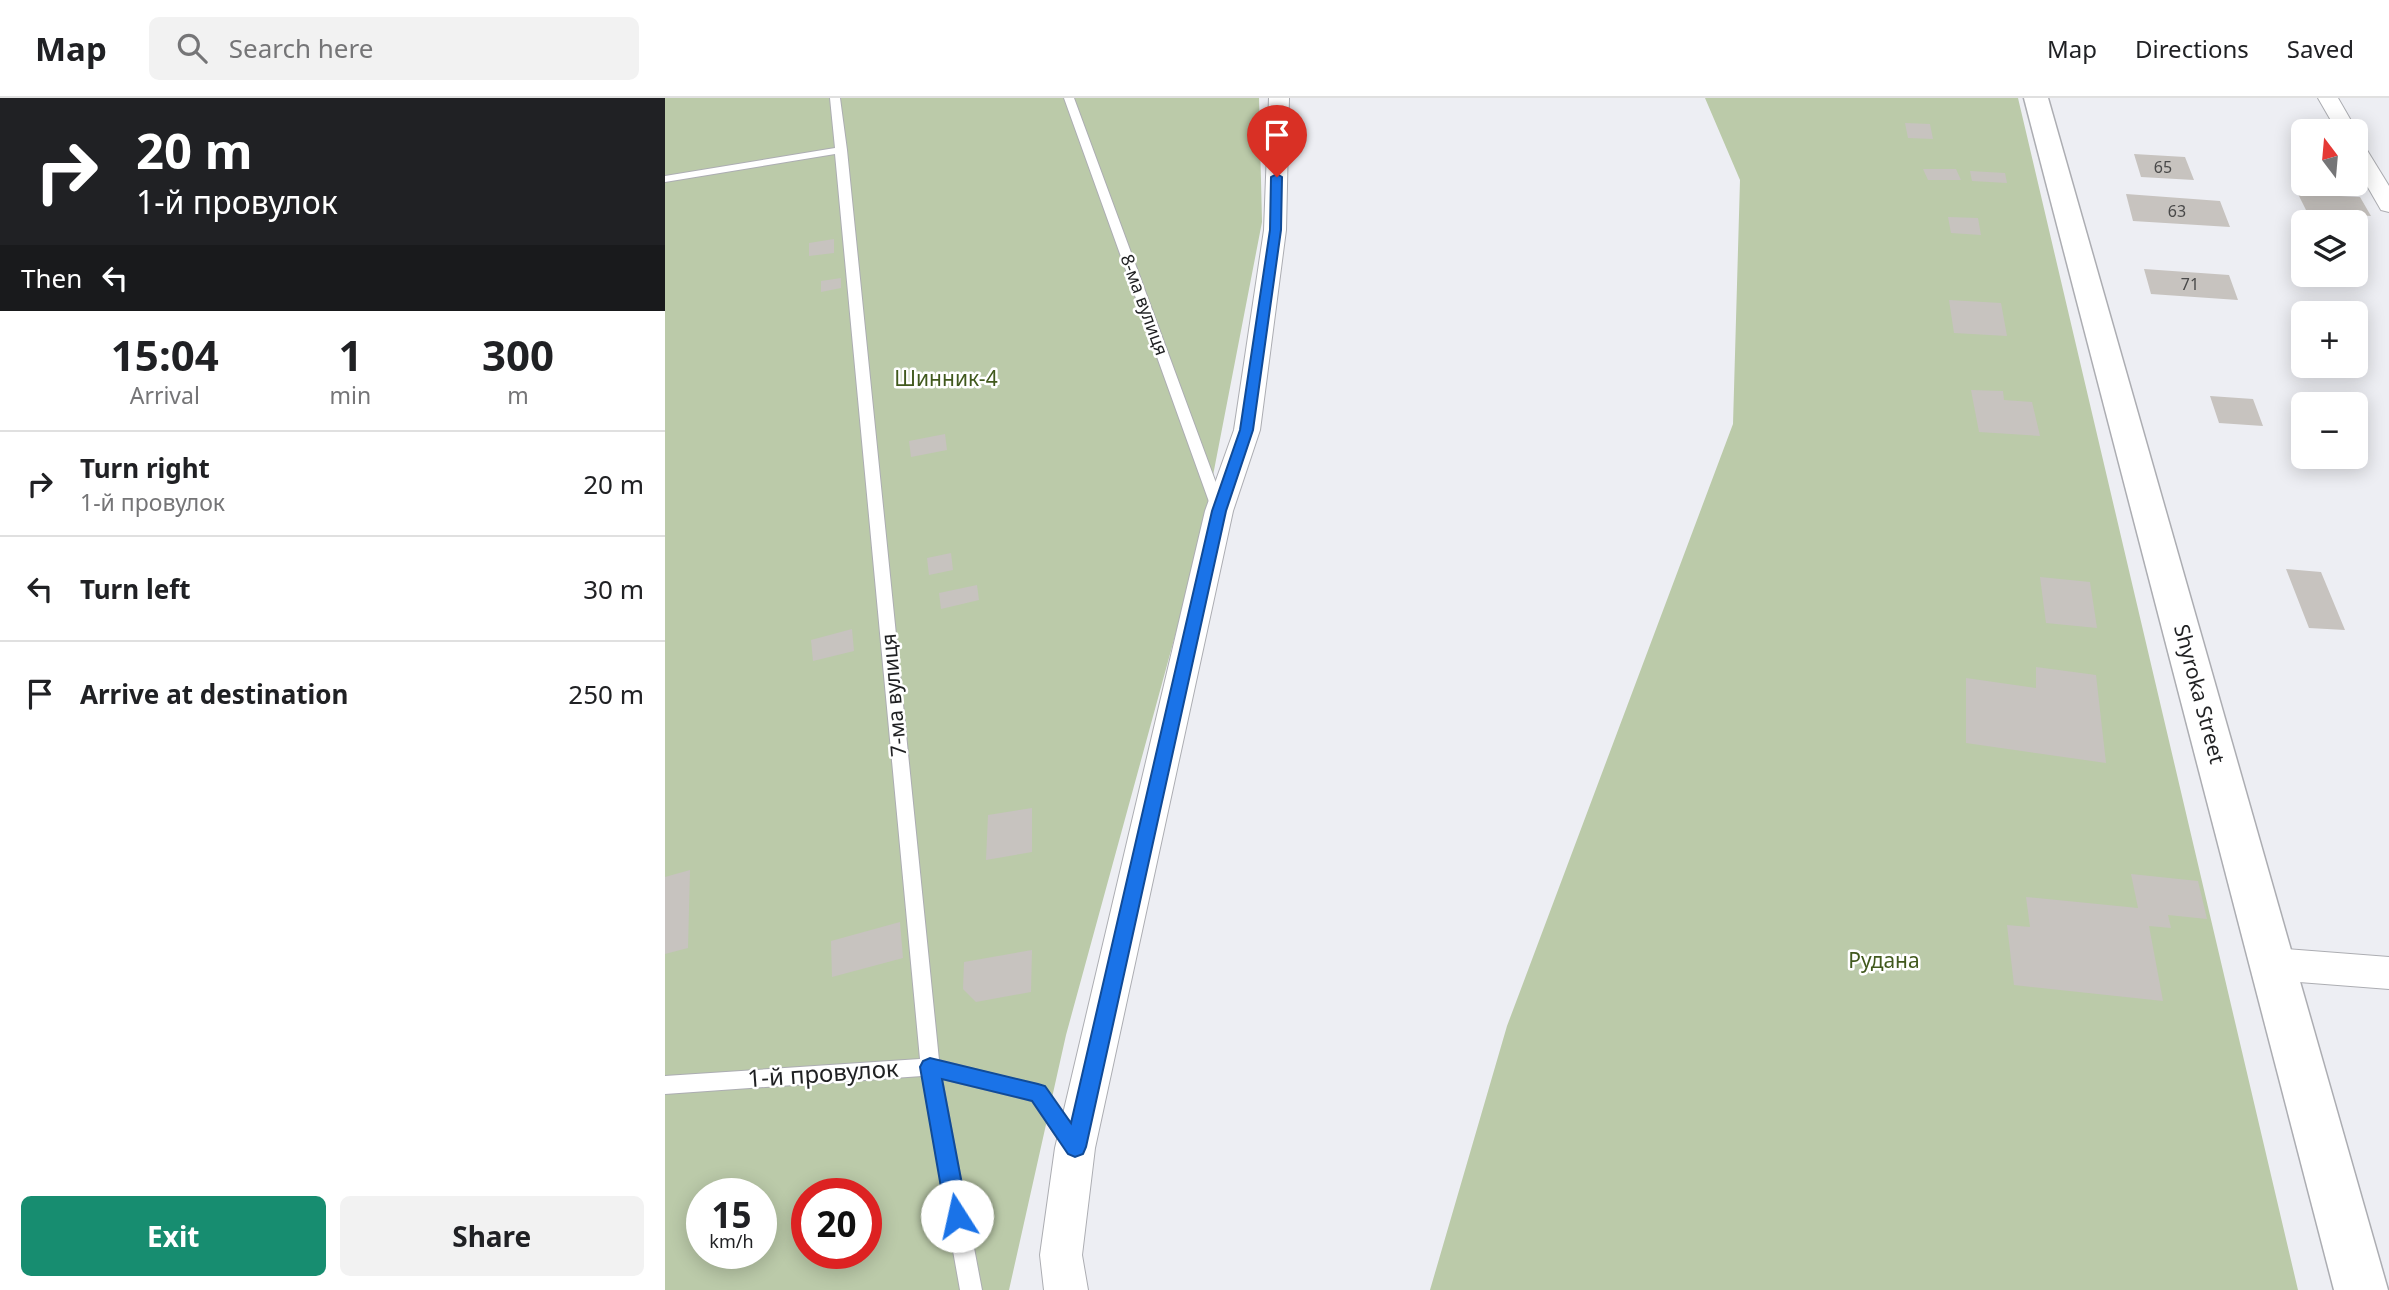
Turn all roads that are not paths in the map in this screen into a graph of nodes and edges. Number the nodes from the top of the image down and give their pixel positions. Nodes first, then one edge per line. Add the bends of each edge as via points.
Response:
1 (835, 98) edge
2 (1069, 98) edge
3 (1279, 98) edge
4 (2036, 98) edge
5 (2328, 98) edge
6 (2340, 119) edge
7 (842, 150) junction
8 (2368, 169) edge
9 (665, 179) edge
10 (2389, 205) edge
11 (1219, 511) junction
12 (2272, 964) junction
13 (2389, 973) edge
14 (930, 1067) junction
15 (665, 1085) edge
16 (1075, 1147) junction
17 (971, 1290) edge
18 (1066, 1290) edge
19 (2361, 1290) edge

1 - 7 lane, 7-ма вулиця
2 - 11 lane, 8-ма вулиця
3 - 11 street via 1275,230 1247,430
4 - 12 street, Shyroka Street
5 - 6 street
7 - 9 lane
7 - 14 lane, 7-ма вулиця
8 - 10 street
11 - 16 street
12 - 13 street
12 - 19 street, Shyroka Street
14 - 15 lane, 1-й провулок
14 - 16 lane, 1-й провулок via 1038,1093
14 - 17 lane, 7-ма вулиця
16 - 18 street via 1061,1255

